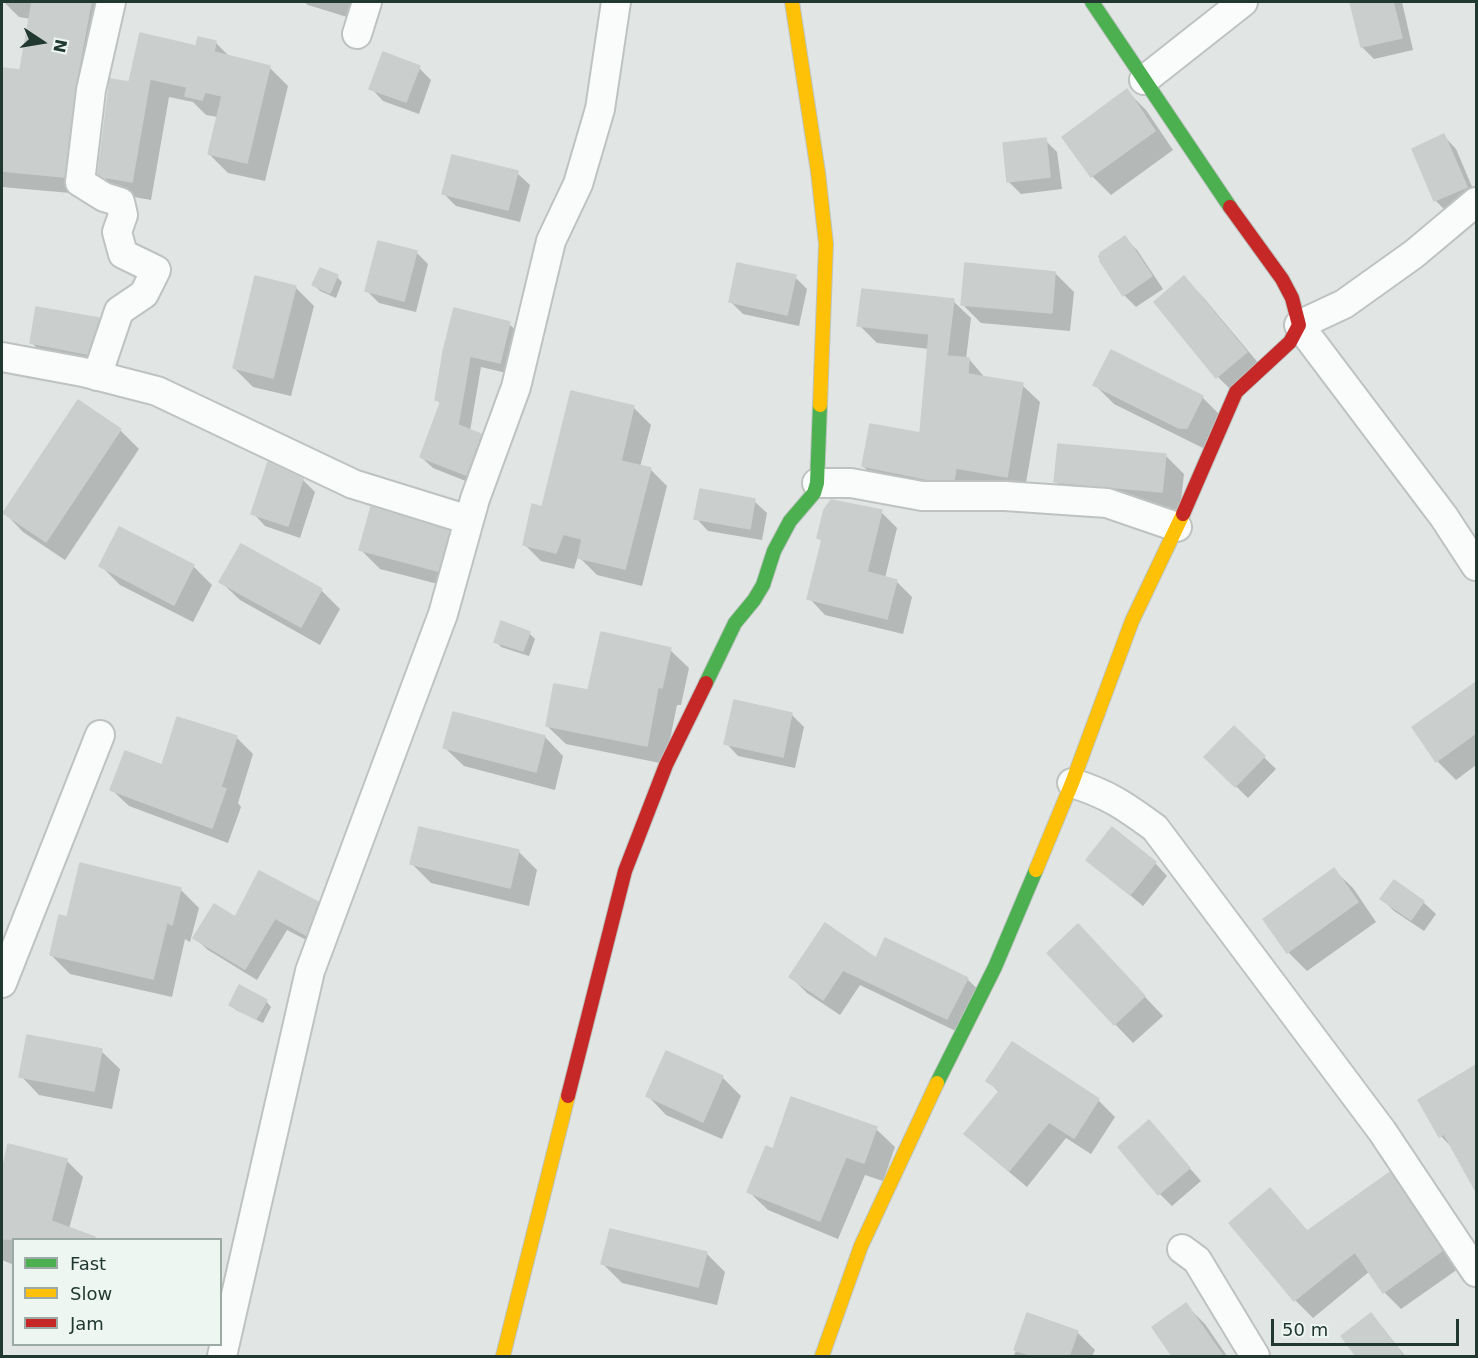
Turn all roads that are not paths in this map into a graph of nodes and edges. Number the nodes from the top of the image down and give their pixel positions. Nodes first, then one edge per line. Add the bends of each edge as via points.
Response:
1 (111, 2) edge
2 (367, 2) edge
3 (616, 2) edge
4 (792, 2) edge
5 (1092, 2) edge
6 (1243, 2) edge
7 (357, 34) dead end
8 (1144, 80) junction
9 (1476, 202) edge
10 (1299, 325) junction
11 (2, 357) edge
12 (97, 375) junction
13 (817, 483) junction
14 (469, 520) junction
15 (1177, 527) junction
16 (1476, 566) edge
17 (100, 735) dead end
18 (1072, 783) junction
19 (2, 982) edge
20 (1182, 1249) dead end
21 (1476, 1272) edge
22 (222, 1356) edge
23 (504, 1356) edge
24 (822, 1356) edge
25 (1255, 1356) edge

1 - 12 street via 91,90 80,182 120,202 123,215 117,232 123,254 156,270 144,294 119,311
2 - 7 street
3 - 14 street via 600,109 579,184 551,241 516,387
4 - 13 street via 826,244
5 - 8 street
6 - 8 street
8 - 10 street via 1282,279
9 - 10 street via 1414,254 1344,304
10 - 15 street via 1290,342 1236,392
10 - 16 street via 1444,517
11 - 12 street
12 - 14 street via 157,391 353,484
13 - 15 street via 850,483 921,496 1005,496 1107,503
13 - 23 street via 814,494 789,521 763,585 735,623 666,765 625,871
14 - 22 street via 443,615 310,971
15 - 18 street via 1132,621
17 - 19 street
18 - 21 street via 1123,804 1155,828 1382,1131
18 - 24 street via 995,967 861,1246
20 - 25 street via 1197,1260

